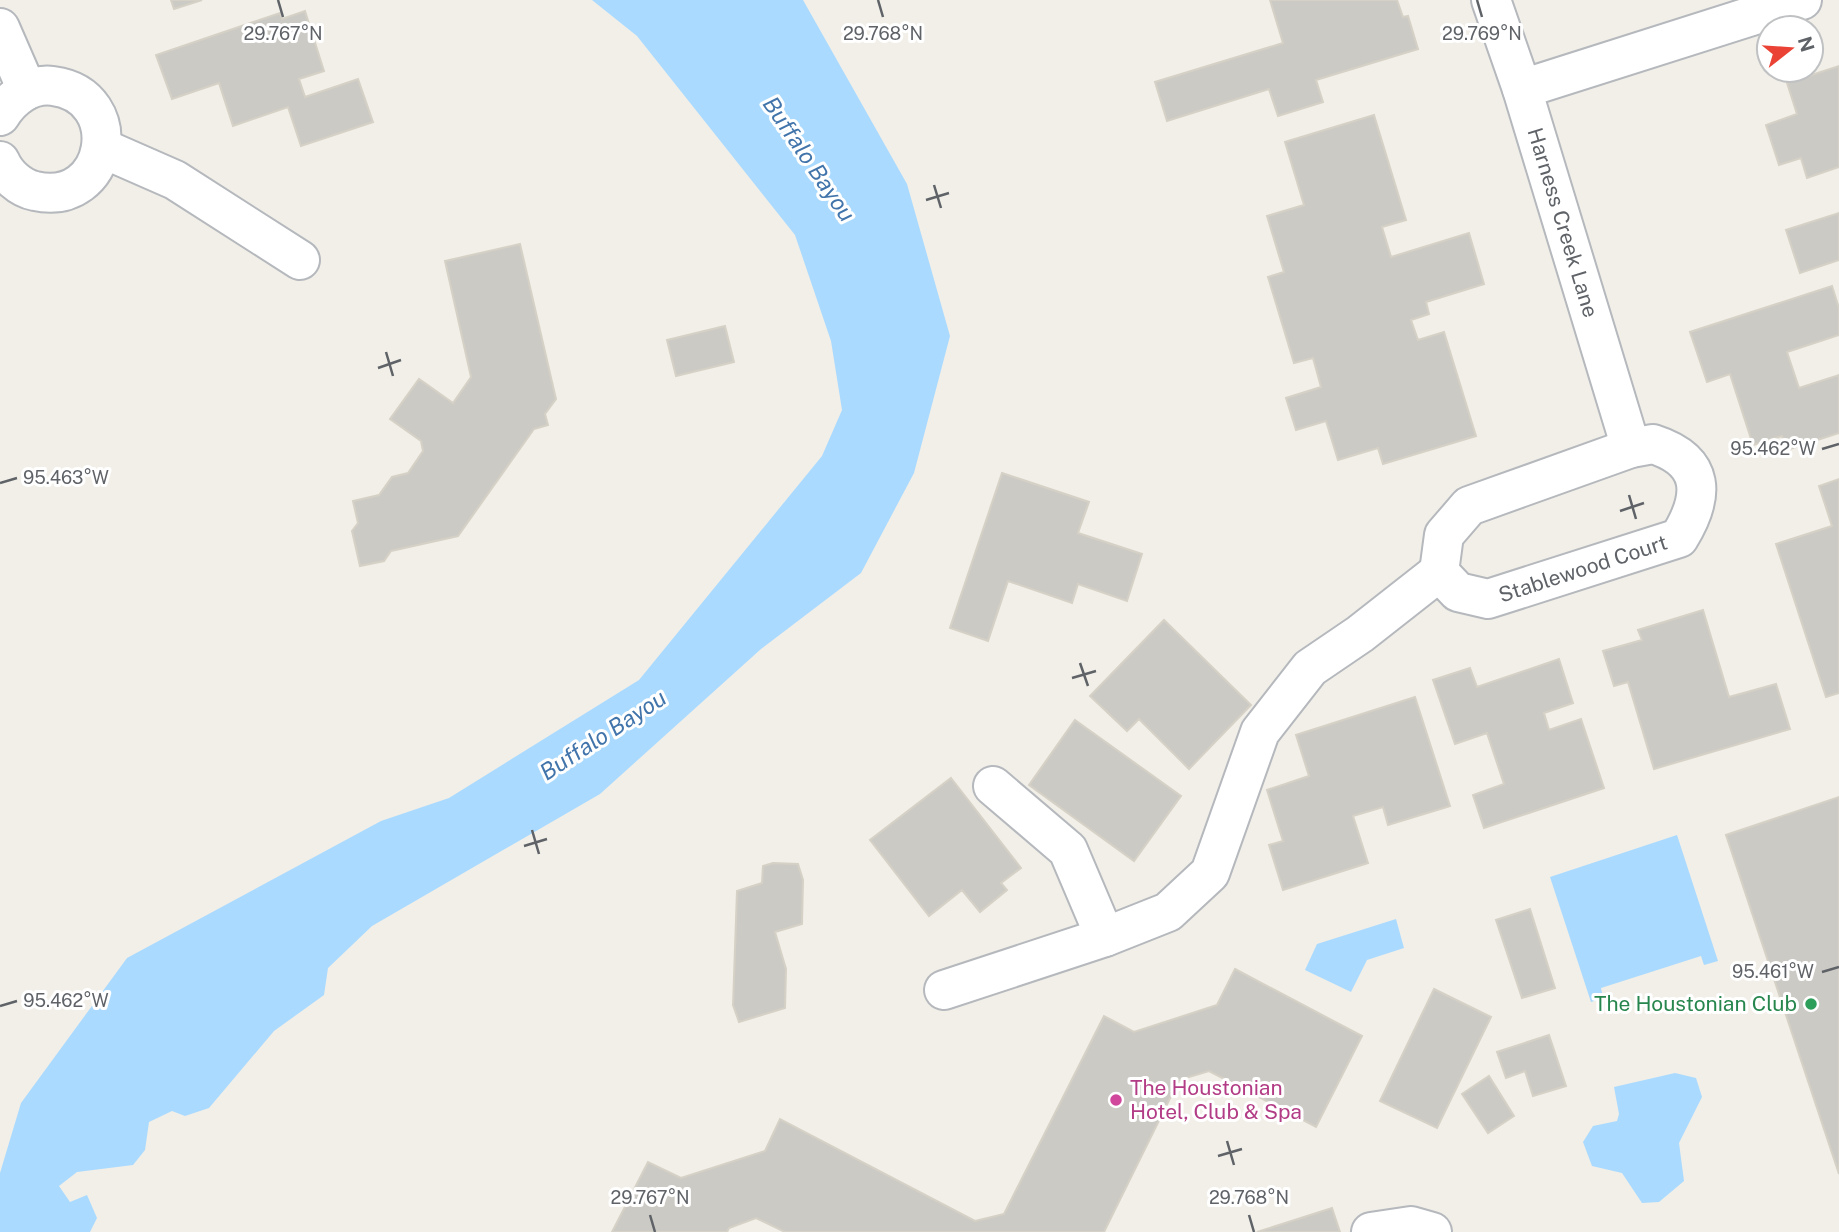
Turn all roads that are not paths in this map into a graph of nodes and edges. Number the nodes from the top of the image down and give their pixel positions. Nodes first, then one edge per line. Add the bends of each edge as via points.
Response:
1 (1802, 0) edge
2 (1501, 3) edge
3 (0, 28) edge
4 (1522, 89) junction
5 (27, 90) junction
6 (0, 116) edge
7 (102, 148) junction
8 (0, 161) edge
9 (300, 260) dead end
10 (1631, 448) junction
11 (1439, 572) junction
12 (993, 786) dead end
13 (1105, 937) junction
14 (944, 990) dead end
15 (1371, 1232) edge
16 (1432, 1232) edge

1 - 4 street
2 - 4 street, Harness Creek Lane
3 - 5 street
4 - 10 street, Harness Creek Lane
5 - 6 street
5 - 7 street via 46,85 82,97 95,111 102,129
7 - 8 street via 85,180 50,194 16,182
7 - 9 street via 175,180
10 - 11 street, Stablewood Court via 1469,506 1444,535
10 - 11 street, Stablewood Court via 1653,444 1676,452 1697,479 1695,512 1679,538 1488,599 1458,592
11 - 13 street via 1310,668 1260,732 1210,873 1168,912
12 - 13 street via 1068,850
13 - 14 street
15 - 16 street via 1411,1226

